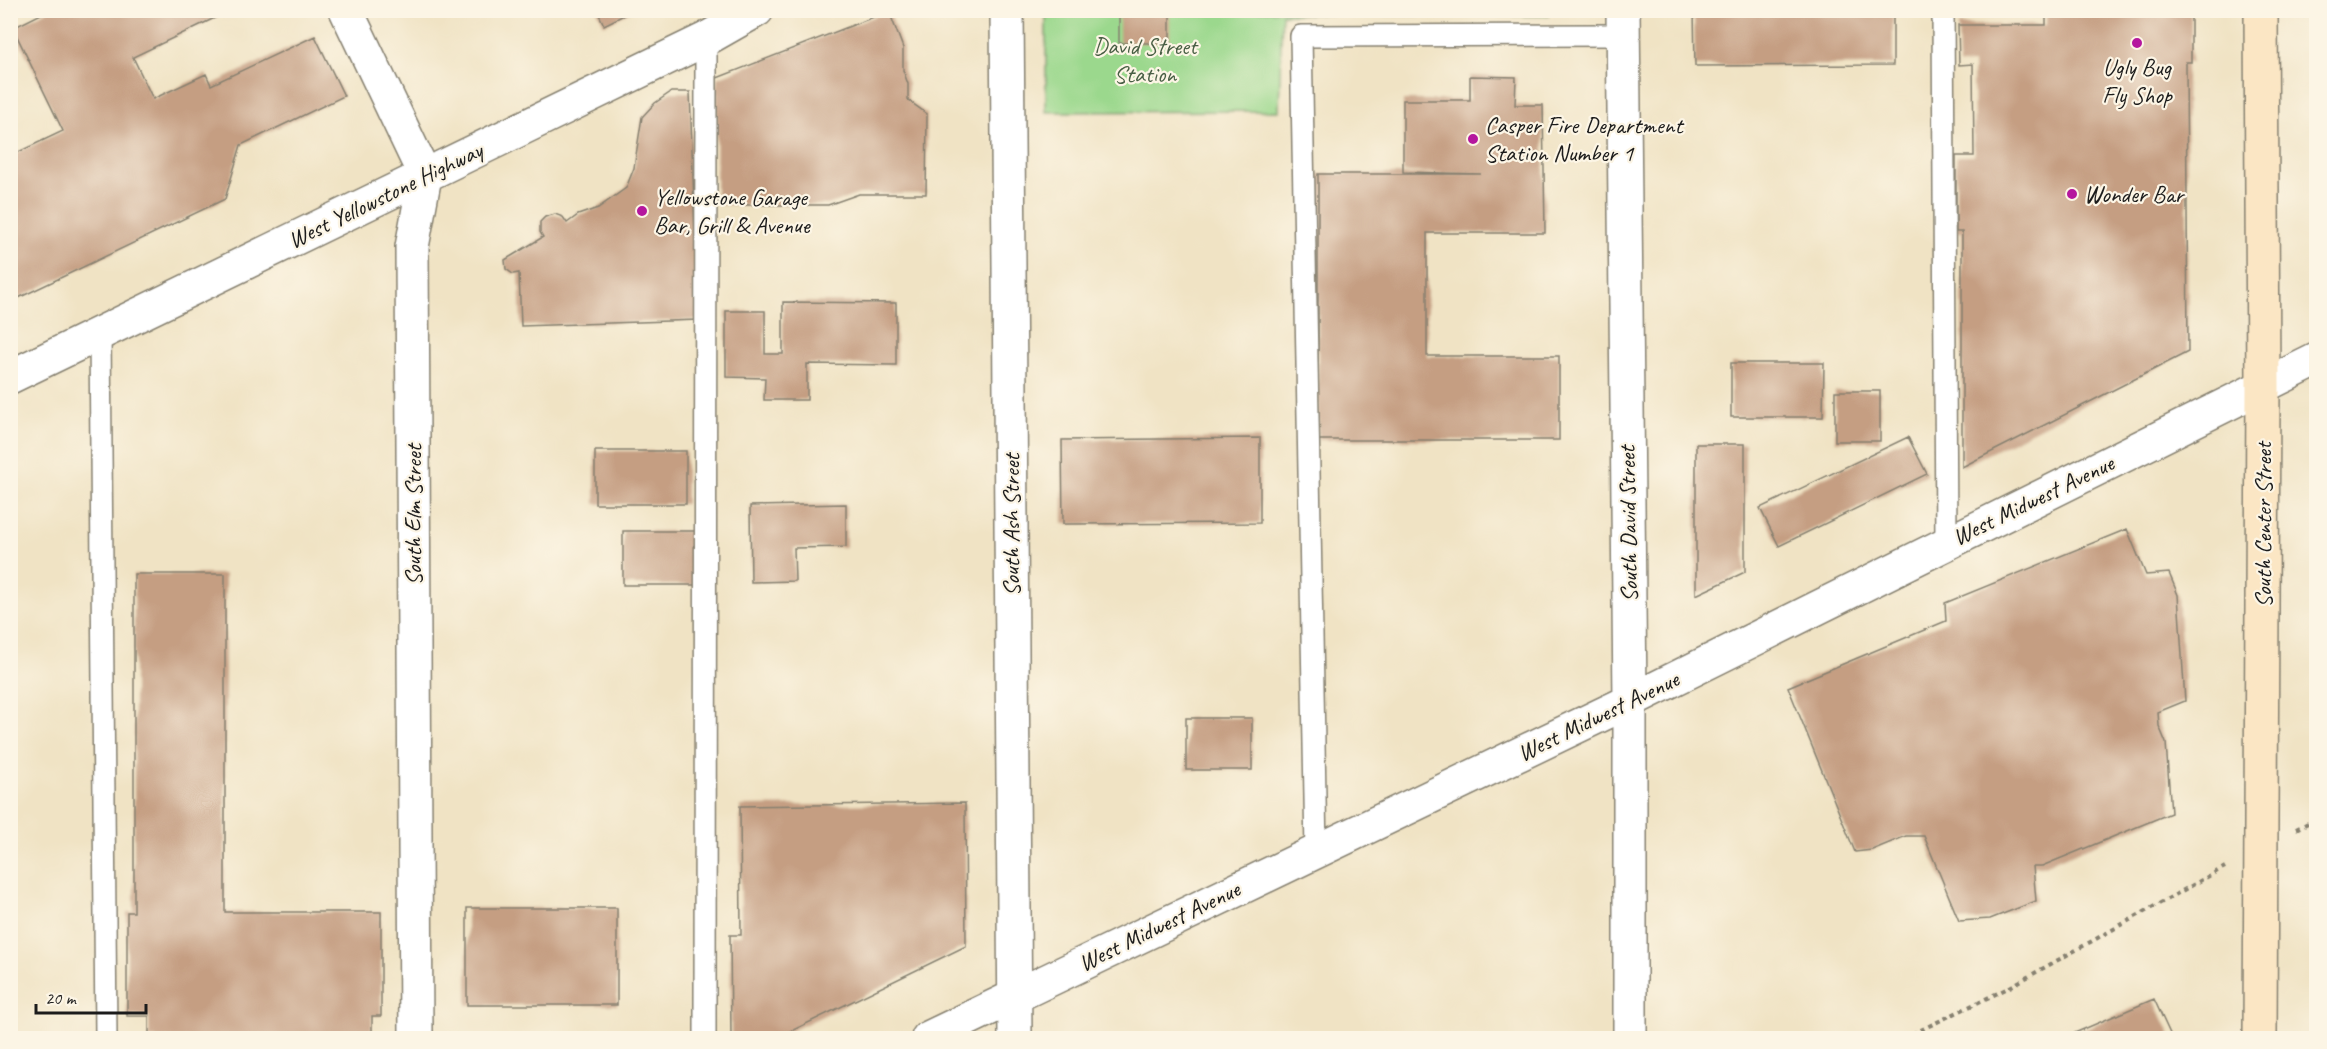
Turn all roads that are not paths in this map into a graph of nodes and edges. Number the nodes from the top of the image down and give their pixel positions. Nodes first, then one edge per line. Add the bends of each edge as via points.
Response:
1 (346, 10) edge
2 (757, 10) edge
3 (1006, 10) edge
4 (1943, 10) edge
5 (2261, 10) edge
6 (1623, 23) edge
7 (706, 39) junction
8 (425, 176) junction
9 (100, 333) junction
10 (2316, 360) edge
11 (10, 376) edge
12 (2263, 386) junction
13 (1946, 544) junction
14 (1630, 701) junction
15 (1316, 852) junction
16 (1015, 995) junction
17 (106, 1038) edge
18 (416, 1038) edge
19 (705, 1038) edge
20 (928, 1038) edge
21 (1015, 1038) edge
22 (1630, 1038) edge
23 (2260, 1038) edge

1 - 8 street
2 - 7 street, West Yellowstone Highway
3 - 16 street, South Ash Street
4 - 13 lane
5 - 12 main road, South Center Street
6 - 14 street, South David Street
6 - 15 lane via 1301,36
7 - 8 street, West Yellowstone Highway
7 - 19 lane
8 - 9 street, West Yellowstone Highway
8 - 18 street, South Elm Street via 412,247
9 - 11 street, West Yellowstone Highway
9 - 17 lane
10 - 12 street, West Midwest Avenue
12 - 13 street, West Midwest Avenue
12 - 23 main road, South Center Street
13 - 14 street, West Midwest Avenue
14 - 15 street, West Midwest Avenue
14 - 22 street, South David Street
15 - 16 street, West Midwest Avenue
16 - 20 street, West Midwest Avenue
16 - 21 street, South Ash Street

